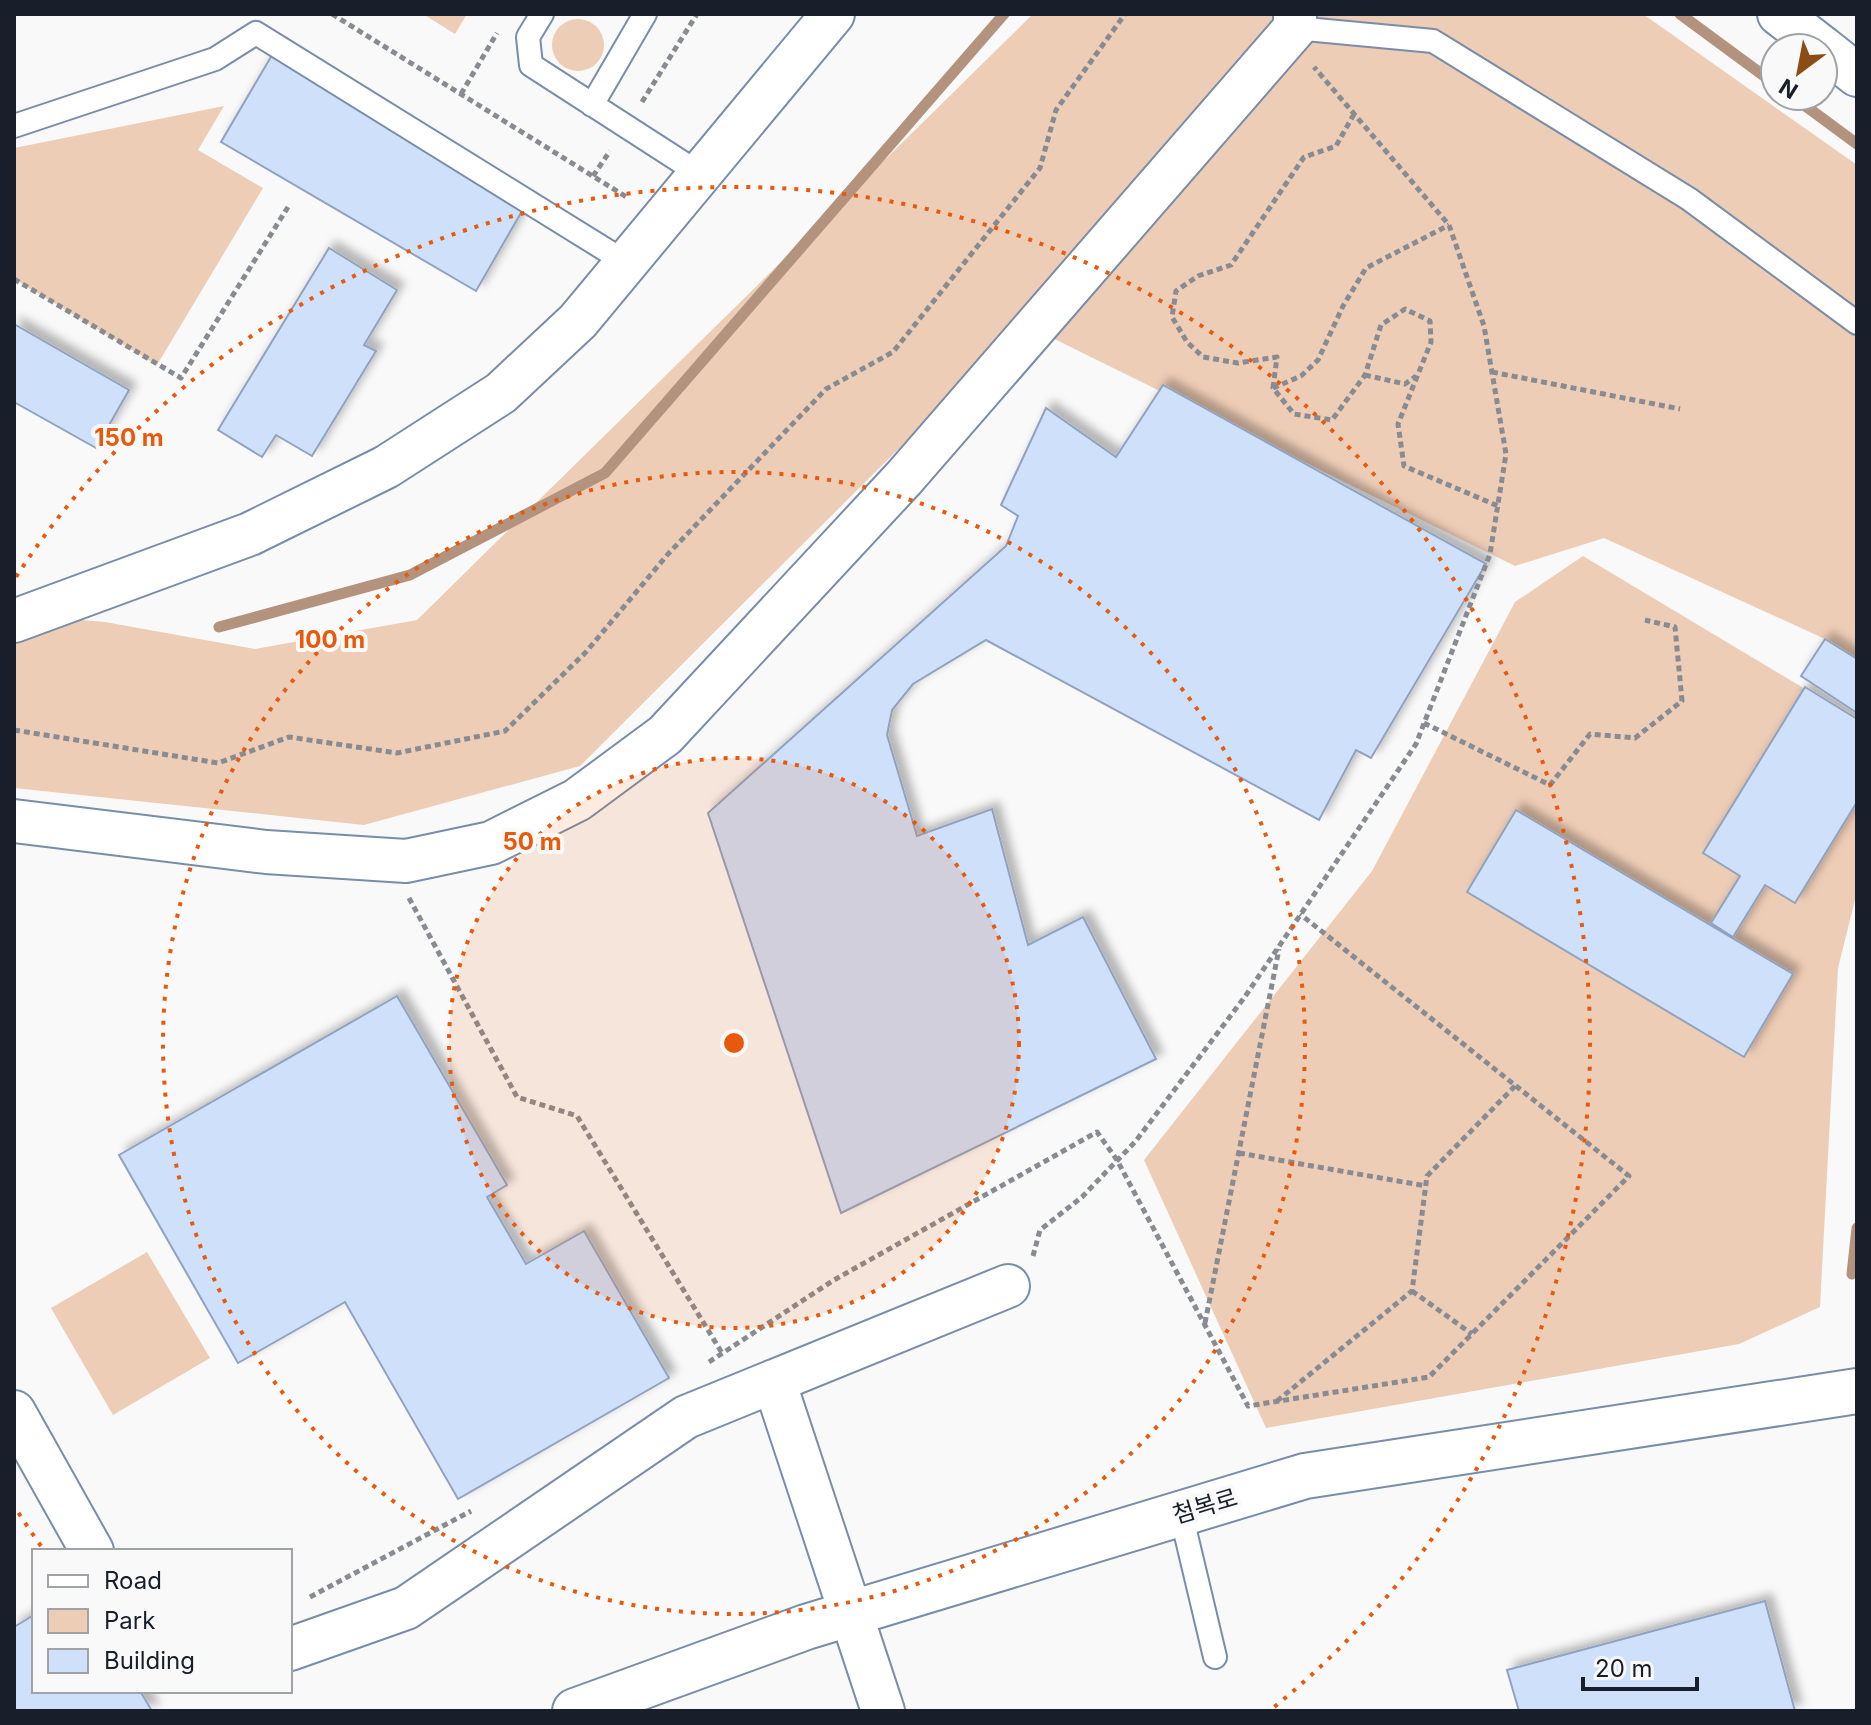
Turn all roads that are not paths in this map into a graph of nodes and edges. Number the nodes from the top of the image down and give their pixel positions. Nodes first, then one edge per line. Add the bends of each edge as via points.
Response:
1 (542, 14) edge
2 (645, 14) edge
3 (833, 14) edge
4 (1779, 14) edge
5 (1292, 26) edge
6 (1802, 32) edge
7 (1839, 61) edge
8 (1857, 75) edge
9 (592, 105) junction
10 (14, 126) edge
11 (700, 174) junction
12 (627, 263) junction
13 (1857, 323) edge
14 (14, 621) edge
15 (14, 821) edge
16 (1008, 1286) road end
17 (774, 1381) junction
18 (1857, 1391) edge
19 (14, 1412) edge
20 (1181, 1514) junction
21 (91, 1549) edge
22 (851, 1614) junction
23 (292, 1648) edge
24 (1215, 1657) dead end
25 (575, 1711) edge
26 (883, 1711) edge

1 - 9 lane via 528,37 531,65
2 - 9 lane
3 - 11 street
4 - 6 street
5 - 13 lane via 1433,41 1689,199
5 - 15 street via 904,478 665,735 577,800 491,843 406,861 266,852
7 - 8 street
9 - 11 lane
10 - 12 lane via 215,59 256,33
11 - 12 street
12 - 14 street via 578,321 501,393 386,467 250,534
16 - 17 street
17 - 22 street
17 - 23 street via 686,1417 406,1608
18 - 20 street, 첨복로 via 1305,1476
19 - 21 street
20 - 22 street, 첨복로
20 - 24 lane
22 - 25 street, 첨복로
22 - 26 street

